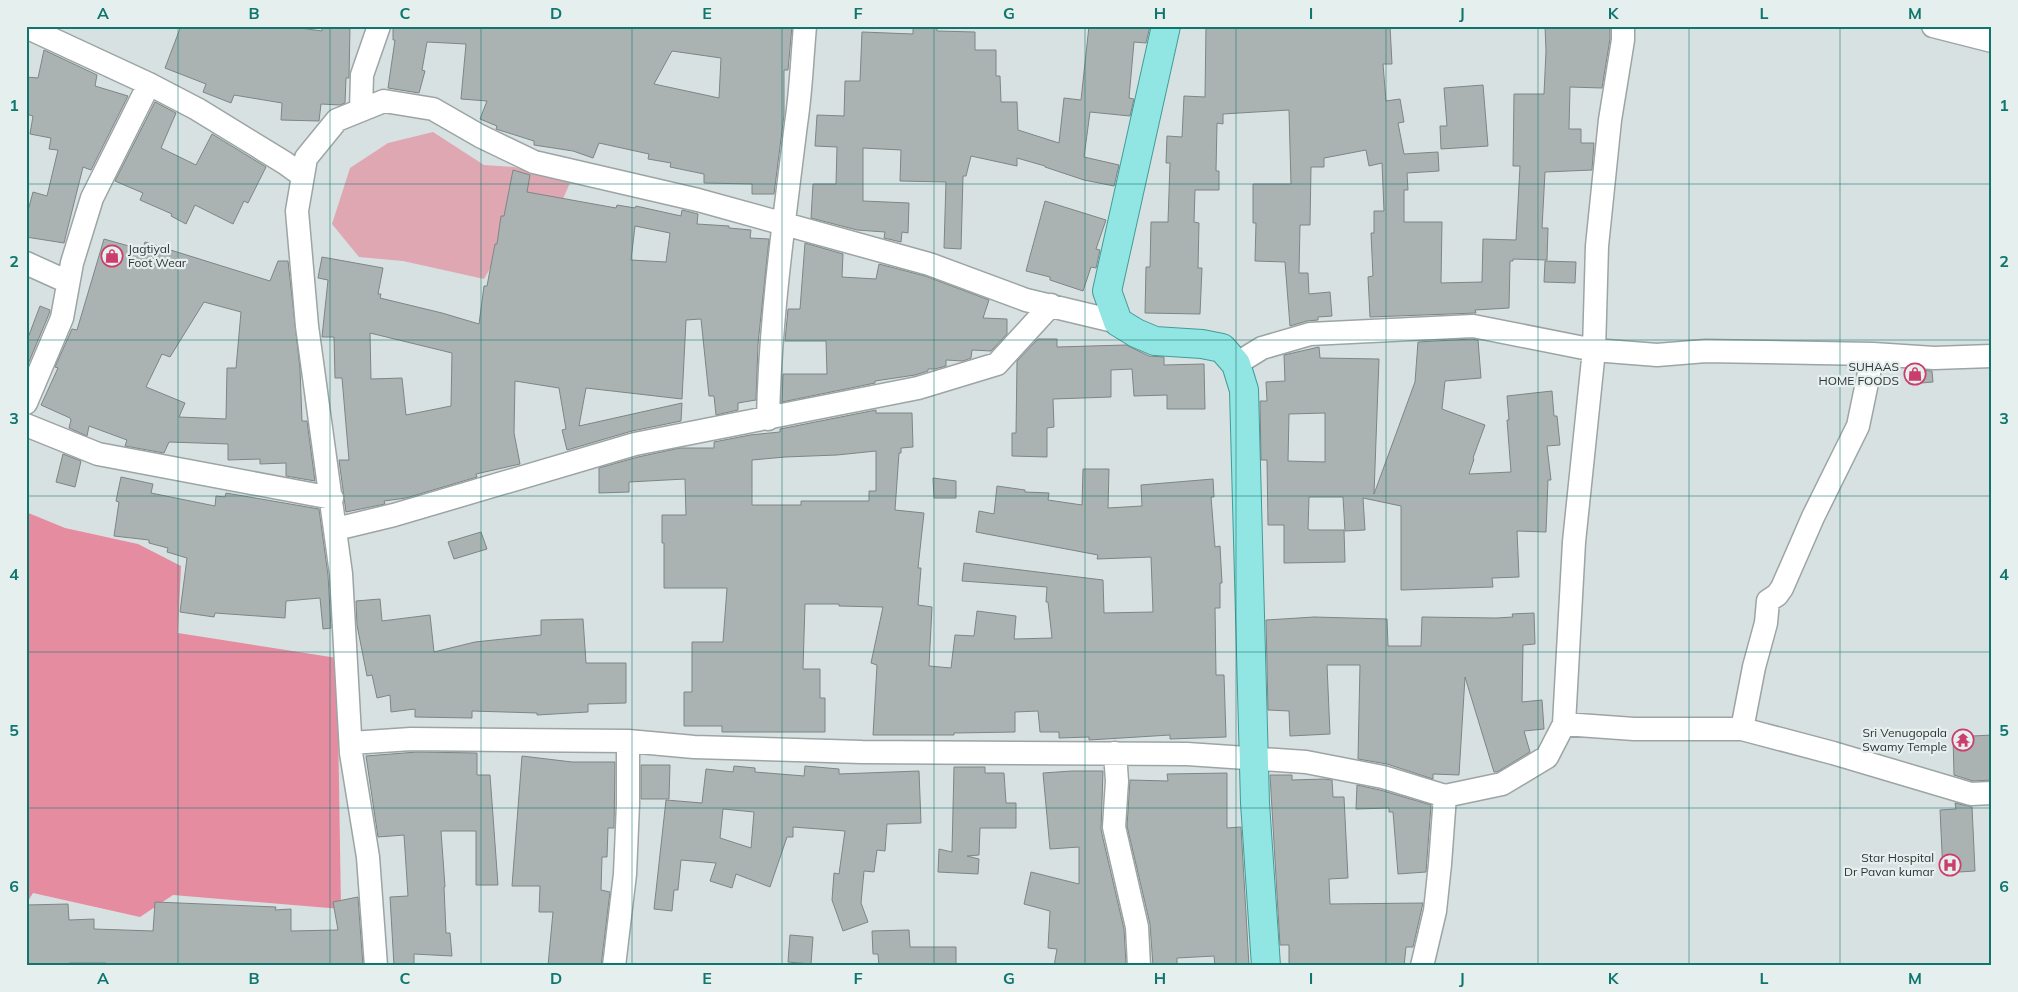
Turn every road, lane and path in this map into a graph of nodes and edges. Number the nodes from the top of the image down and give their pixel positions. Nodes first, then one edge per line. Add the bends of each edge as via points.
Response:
1 (379, 26) edge
2 (806, 26) edge
3 (1166, 26) edge
4 (1624, 26) edge
5 (1932, 26) edge
6 (26, 27) edge
7 (1992, 41) edge
8 (149, 84) junction
9 (361, 110) junction
10 (303, 176) junction
11 (785, 224) junction
12 (26, 263) edge
13 (68, 282) junction
14 (1051, 305) junction
15 (1118, 322) junction
16 (1594, 350) junction
17 (1873, 354) junction
18 (1992, 356) edge
19 (1236, 364) junction
20 (26, 403) edge
21 (768, 419) junction
22 (26, 425) edge
23 (332, 498) junction
24 (336, 529) junction
25 (1564, 724) junction
26 (1742, 729) junction
27 (628, 741) junction
28 (350, 743) junction
29 (1115, 753) junction
30 (1253, 760) junction
31 (1992, 793) edge
32 (1445, 796) junction
33 (376, 966) edge
34 (614, 966) edge
35 (1139, 966) edge
36 (1266, 966) edge
37 (1422, 966) edge

1 - 9 street via 362,75
2 - 11 street
3 - 15 main road via 1107,291
4 - 16 street via 1597,246
5 - 7 street
6 - 8 street
8 - 10 street via 197,109
8 - 13 street via 92,198
9 - 10 street via 337,120 306,158
9 - 11 street via 384,100 433,109 534,162
10 - 23 street via 298,210 307,326
11 - 14 street via 929,264 1026,300
11 - 21 street via 770,357
12 - 13 street
13 - 20 street via 62,318
14 - 15 street
14 - 21 street via 996,364 918,388
15 - 19 main road via 1155,341 1222,348
16 - 17 street via 1657,355 1706,351
16 - 19 street via 1473,326 1310,334 1262,348
16 - 25 street via 1574,542
17 - 18 street via 1934,358
17 - 26 street via 1858,426 1782,588 1768,601
19 - 30 main road via 1244,390
21 - 24 street via 635,444
22 - 23 street via 98,454
23 - 24 street
24 - 28 street
25 - 26 street via 1634,729
25 - 32 street via 1546,757 1532,766 1502,784
26 - 31 street via 1971,794
27 - 28 street via 411,739
27 - 29 street via 694,747 812,750
27 - 34 street via 625,874
28 - 33 street via 368,857
29 - 30 street via 1187,754
29 - 35 street via 1114,827 1137,927
30 - 32 street via 1316,764 1383,777
30 - 36 main road
32 - 37 street via 1435,911

